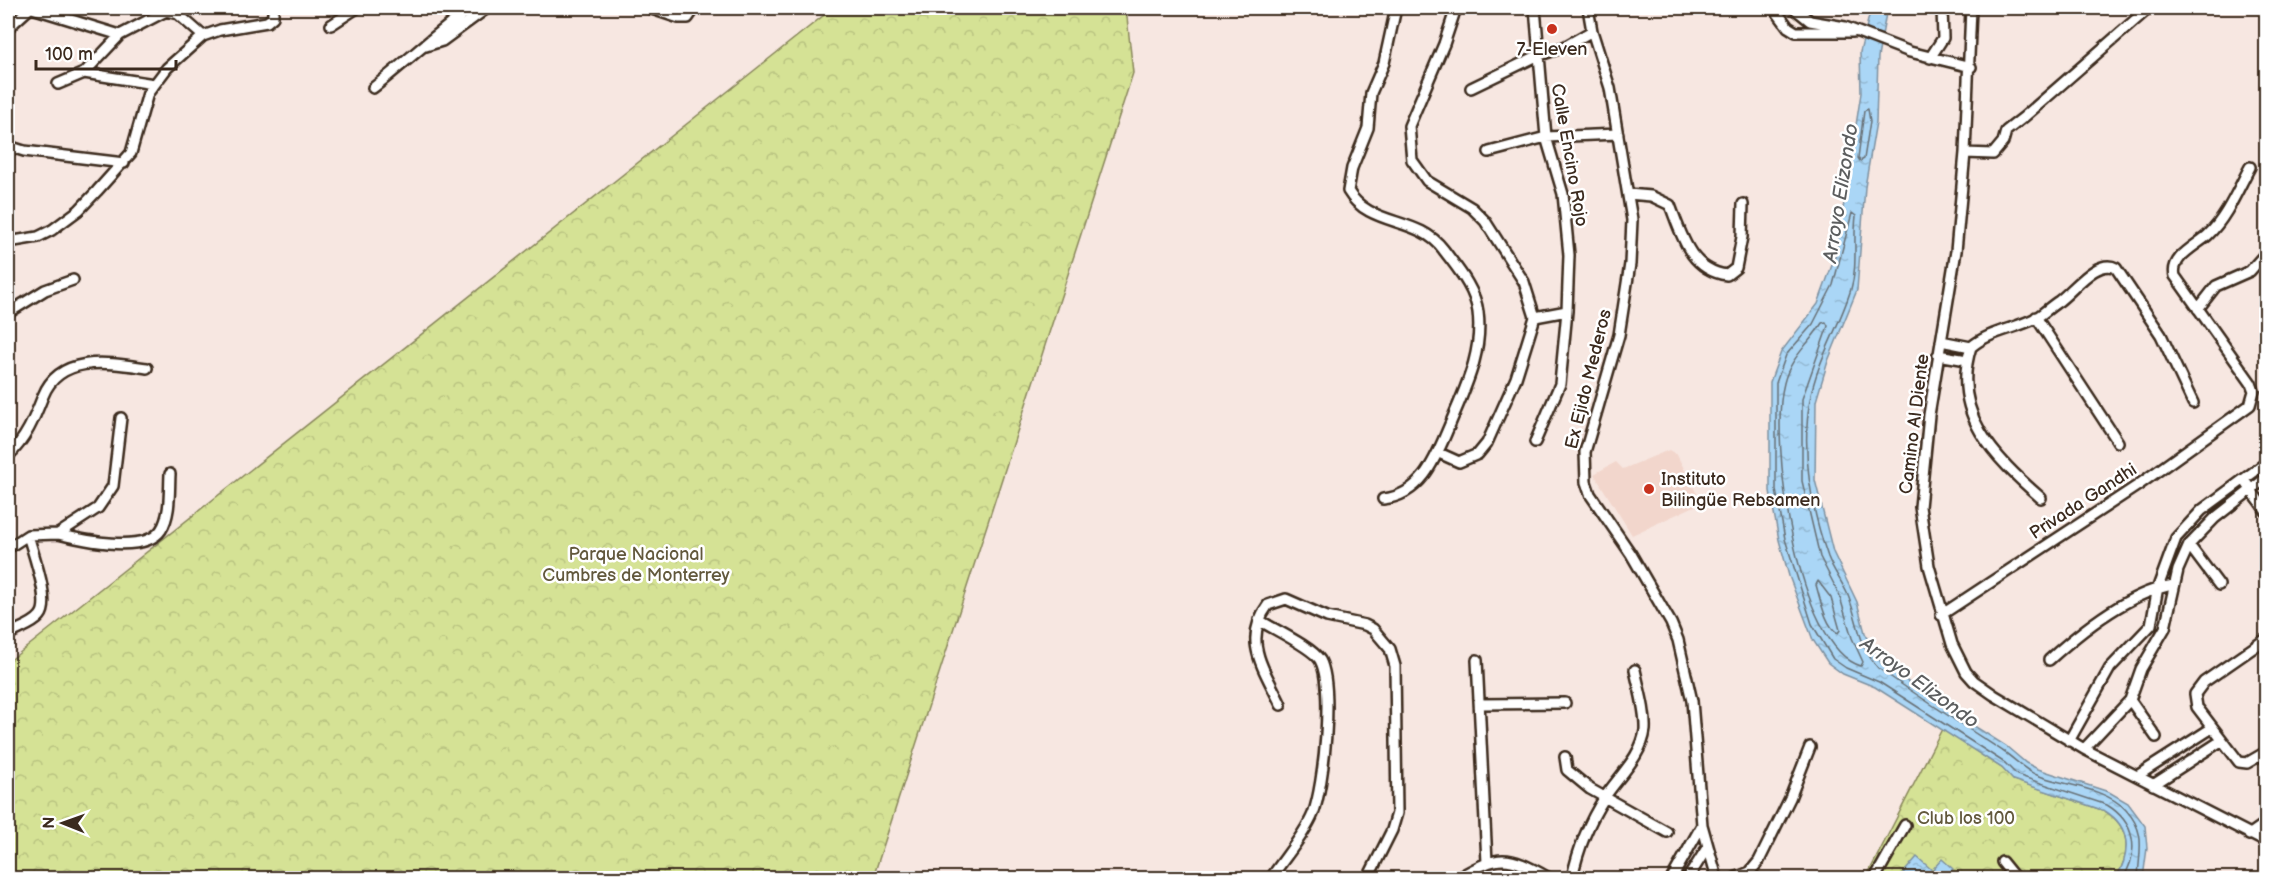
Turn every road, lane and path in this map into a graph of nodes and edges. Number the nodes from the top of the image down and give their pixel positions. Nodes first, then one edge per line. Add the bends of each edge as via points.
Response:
1 (11, 8) edge
2 (31, 8) edge
3 (273, 8) edge
4 (357, 8) edge
5 (471, 8) edge
6 (487, 8) edge
7 (649, 8) edge
8 (678, 8) edge
9 (1396, 8) edge
10 (1456, 8) edge
11 (1535, 8) edge
12 (1588, 8) edge
13 (1793, 8) edge
14 (1942, 8) edge
15 (1971, 8) edge
16 (2149, 8) edge
17 (8, 11) edge
18 (1777, 12) edge
19 (692, 14) edge
20 (1810, 21) junction
21 (332, 25) dead end
22 (8, 28) edge
23 (1592, 31) junction
24 (1807, 32) junction
25 (1856, 33) junction
26 (120, 35) junction
27 (204, 36) junction
28 (426, 46) junction
29 (1537, 56) junction
30 (1930, 58) junction
31 (1971, 67) junction
32 (84, 73) junction
33 (58, 84) dead end
34 (154, 84) junction
35 (373, 88) dead end
36 (1471, 88) dead end
37 (1618, 134) junction
38 (1546, 137) junction
39 (8, 146) edge
40 (1489, 152) dead end
41 (1965, 153) junction
42 (124, 163) junction
43 (2250, 166) dead end
44 (1628, 194) junction
45 (1743, 204) dead end
46 (8, 242) edge
47 (2266, 253) edge
48 (74, 280) dead end
49 (2198, 309) junction
50 (1567, 311) junction
51 (8, 313) edge
52 (1535, 317) junction
53 (2036, 317) junction
54 (1941, 341) junction
55 (1971, 346) junction
56 (1938, 355) junction
57 (1967, 360) junction
58 (147, 368) dead end
59 (2193, 403) dead end
60 (121, 418) dead end
61 (1535, 442) dead end
62 (2118, 442) dead end
63 (1439, 453) junction
64 (8, 456) edge
65 (2266, 463) edge
66 (170, 474) dead end
67 (2266, 478) edge
68 (2243, 480) junction
69 (2250, 489) junction
70 (2041, 498) dead end
71 (1383, 499) dead end
72 (2266, 511) edge
73 (57, 534) junction
74 (28, 535) junction
75 (2189, 545) junction
76 (8, 548) edge
77 (2174, 585) junction
78 (2219, 585) dead end
79 (2158, 587) junction
80 (1941, 615) junction
81 (1259, 620) junction
82 (8, 635) edge
83 (2266, 639) edge
84 (2128, 651) junction
85 (1477, 660) dead end
86 (2049, 660) dead end
87 (2145, 661) junction
88 (1635, 670) dead end
89 (2130, 700) junction
90 (1565, 702) dead end
91 (1481, 704) junction
92 (1281, 705) dead end
93 (2212, 728) junction
94 (2156, 737) dead end
95 (2069, 741) junction
96 (2221, 741) junction
97 (1810, 747) dead end
98 (2084, 749) junction
99 (2266, 752) edge
100 (1565, 757) dead end
101 (2137, 776) junction
102 (2153, 785) junction
103 (1604, 798) junction
104 (2266, 823) edge
105 (1702, 825) junction
106 (1905, 825) dead end
107 (1667, 832) dead end
108 (2249, 835) junction
109 (2266, 842) edge
110 (1707, 848) junction
111 (1487, 862) junction
112 (2002, 862) dead end
113 (1271, 879) edge
114 (1368, 879) edge
115 (1458, 879) edge
116 (1549, 879) edge
117 (1572, 879) edge
118 (1672, 879) edge
119 (1688, 879) edge
120 (1717, 879) edge
121 (1735, 879) edge
122 (1875, 879) edge
123 (2015, 879) edge

1 - 17 street
2 - 22 street
2 - 26 street
3 - 27 street via 273,17 267,21
4 - 21 street
5 - 28 street via 436,33
6 - 28 street via 442,41
7 - 19 street via 679,18
8 - 19 street
9 - 63 street via 1384,63 1371,93 1368,128 1352,168 1348,191 1364,209 1428,235 1441,246 1472,291 1479,330 1473,367
10 - 52 street via 1409,126 1412,160 1427,181 1466,204 1485,221 1524,282
11 - 29 street, Calle Encino Rojo
12 - 23 street, Ex Ejido Mederos
13 - 18 street
13 - 20 street
14 - 30 street via 1943,38
15 - 31 street, Camino Al Diente
16 - 41 street via 2014,123 1993,154
18 - 24 street via 1792,30
20 - 24 street
20 - 25 street via 1845,27
23 - 29 street
23 - 37 street, Ex Ejido Mederos via 1610,88
24 - 25 street
25 - 30 street
26 - 27 street via 166,11 178,14
26 - 32 street
27 - 34 street
28 - 35 street
29 - 36 street
29 - 38 street, Calle Encino Rojo
30 - 31 street
31 - 41 street, Camino Al Diente
32 - 33 street
32 - 34 street
34 - 42 street via 146,99 134,147
37 - 38 street
37 - 44 street, Ex Ejido Mederos
38 - 40 street
38 - 50 street, Calle Encino Rojo via 1563,194 1569,255
39 - 42 street
41 - 54 street, Camino Al Diente via 1956,251
42 - 46 street via 79,210 52,230 38,237
43 - 49 street via 2220,220 2174,265 2175,276
44 - 45 street via 1651,196 1670,205 1697,263 1727,275 1736,268
44 - 105 street, Ex Ejido Mederos via 1632,219 1630,264 1619,335 1585,452 1586,482 1678,640 1692,701
47 - 49 street via 2250,271 2216,286
48 - 51 street via 45,290
49 - 80 street, Privada Gandhi via 2251,383 2253,398 2242,413
50 - 52 street
50 - 61 street, Calle Encino Rojo via 1560,384
52 - 63 street via 1516,378 1487,443 1478,454 1459,462
53 - 55 street
53 - 59 street via 2099,266 2116,268 2161,334
53 - 62 street
54 - 55 street
54 - 56 street, Camino Al Diente
55 - 57 street
56 - 57 street
56 - 80 street, Camino Al Diente via 1920,507
57 - 70 street via 1964,376 1972,416 1996,453
58 - 64 street via 89,363 54,378 24,438
60 - 73 street via 112,486 107,496 98,508
63 - 71 street via 1412,488 1403,495
65 - 68 street
66 - 73 street via 165,522 152,538 132,543 88,542
67 - 69 street
68 - 69 street
68 - 79 street via 2202,510 2176,538
69 - 72 street
69 - 75 street
73 - 74 street
74 - 76 street
74 - 82 street via 44,608 39,618
75 - 77 street
75 - 78 street
77 - 79 street
77 - 87 street via 2165,628
79 - 84 street via 2151,625
79 - 86 street via 2127,602
80 - 95 street, Camino Al Diente via 1958,659 1974,681
81 - 92 street via 1254,641
81 - 113 street via 1316,655 1322,665 1325,692 1326,747 1313,814
81 - 114 street via 1268,605 1286,599 1327,617 1365,624 1374,629 1393,654 1396,813
83 - 93 street via 2198,688 2197,707
84 - 87 street
84 - 95 street via 2101,682
85 - 91 street
87 - 89 street
88 - 103 street via 1644,715 1643,738
89 - 94 street
89 - 98 street
90 - 91 street
91 - 111 street
93 - 96 street
93 - 101 street
95 - 98 street, Camino Al Diente
96 - 99 street via 2242,764
96 - 102 street
97 - 121 street via 1759,861 1750,872
98 - 101 street, Camino Al Diente
100 - 103 street via 1568,770
101 - 102 street, Camino Al Diente
102 - 108 street, Camino Al Diente
103 - 107 street
103 - 117 street via 1578,847
104 - 108 street
105 - 110 street, Ex Ejido Mederos
105 - 118 street
106 - 122 street
108 - 109 street, Camino Al Diente
110 - 119 street
110 - 120 street, Ex Ejido Mederos
111 - 115 street
111 - 116 street via 1510,860
112 - 123 street

